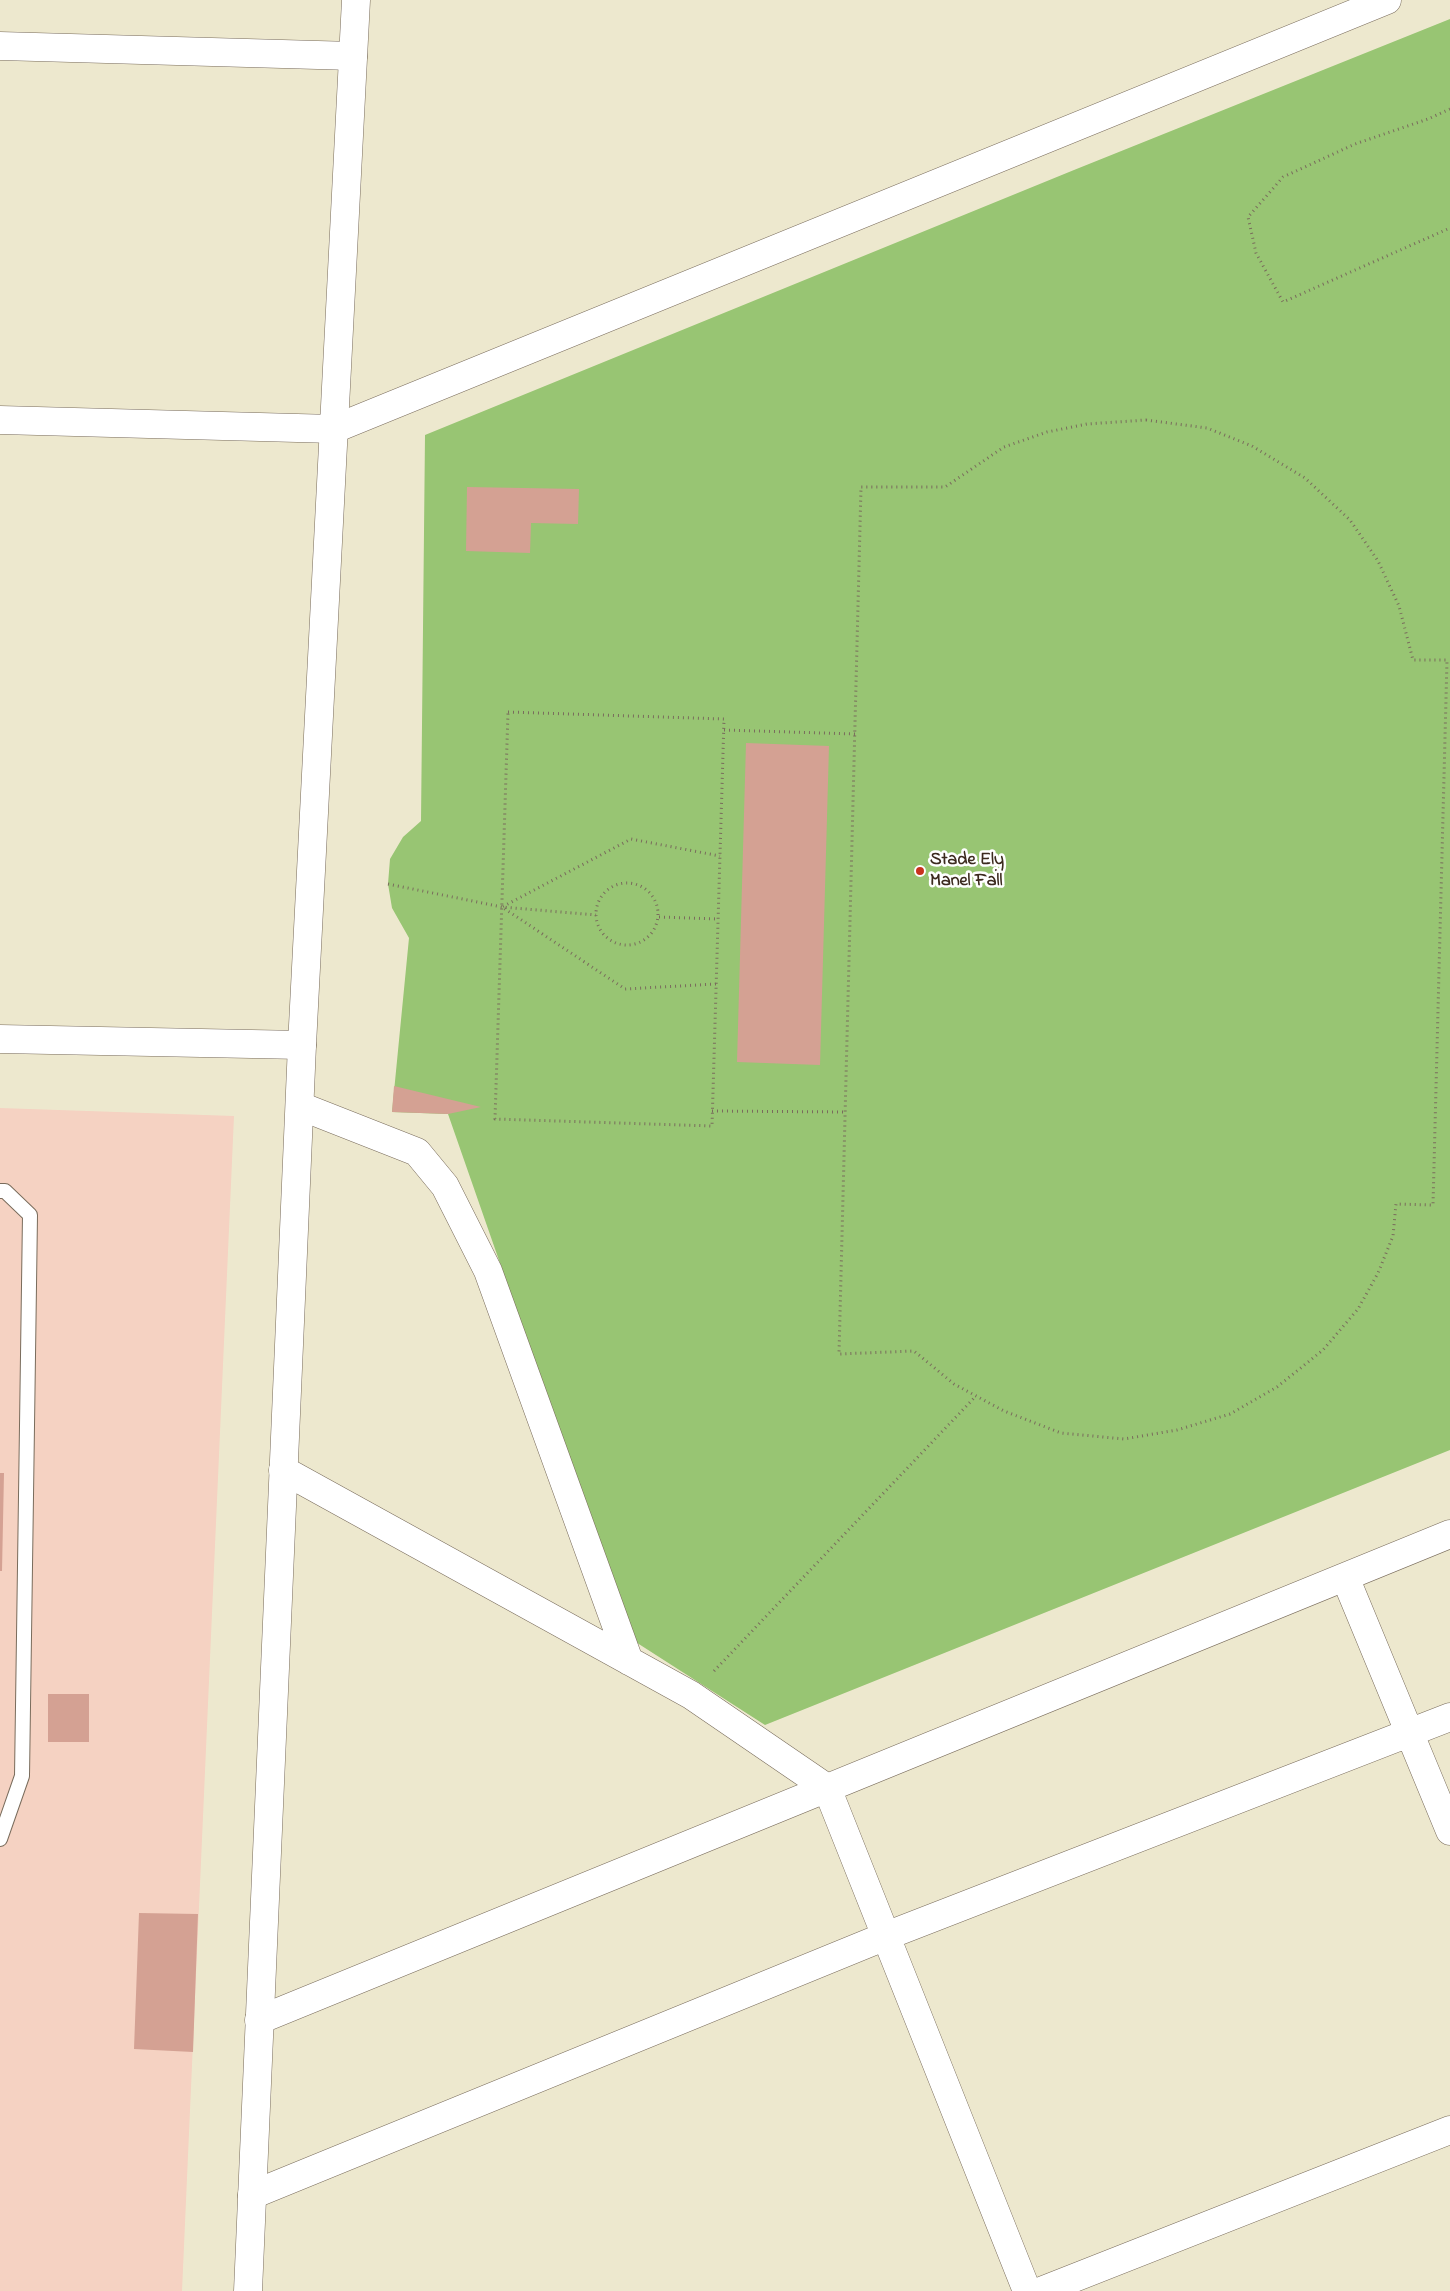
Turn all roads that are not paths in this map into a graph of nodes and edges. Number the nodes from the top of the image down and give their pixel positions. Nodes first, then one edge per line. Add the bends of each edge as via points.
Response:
1 (356, 0) edge
2 (1387, 0) edge
3 (0, 46) edge
4 (353, 56) junction
5 (0, 420) edge
6 (334, 429) junction
7 (0, 1038) edge
8 (302, 1045) junction
9 (300, 1106) junction
10 (0, 1191) edge
11 (283, 1470) junction
12 (1450, 1534) edge
13 (1345, 1577) junction
14 (629, 1661) junction
15 (1450, 1717) edge
16 (1410, 1734) junction
17 (827, 1788) junction
18 (1450, 1831) edge
19 (0, 1839) edge
20 (886, 1936) junction
21 (259, 2020) junction
22 (1450, 2130) edge
23 (252, 2195) junction
24 (248, 2291) edge
25 (1027, 2291) edge
26 (1041, 2291) edge

1 - 4 street
2 - 6 street
3 - 4 street
4 - 6 street
5 - 6 street
6 - 8 street
7 - 8 street
8 - 9 street
9 - 11 street
9 - 14 street via 417,1152 444,1186 488,1272
10 - 19 lane via 5,1191 30,1215 22,1776
11 - 14 street
11 - 21 street
12 - 13 street
13 - 16 street
13 - 17 street
14 - 17 street via 691,1696
15 - 16 street
16 - 18 street
16 - 20 street
17 - 20 street
17 - 21 street
20 - 23 street
20 - 25 street
21 - 23 street
22 - 26 street
23 - 24 street

